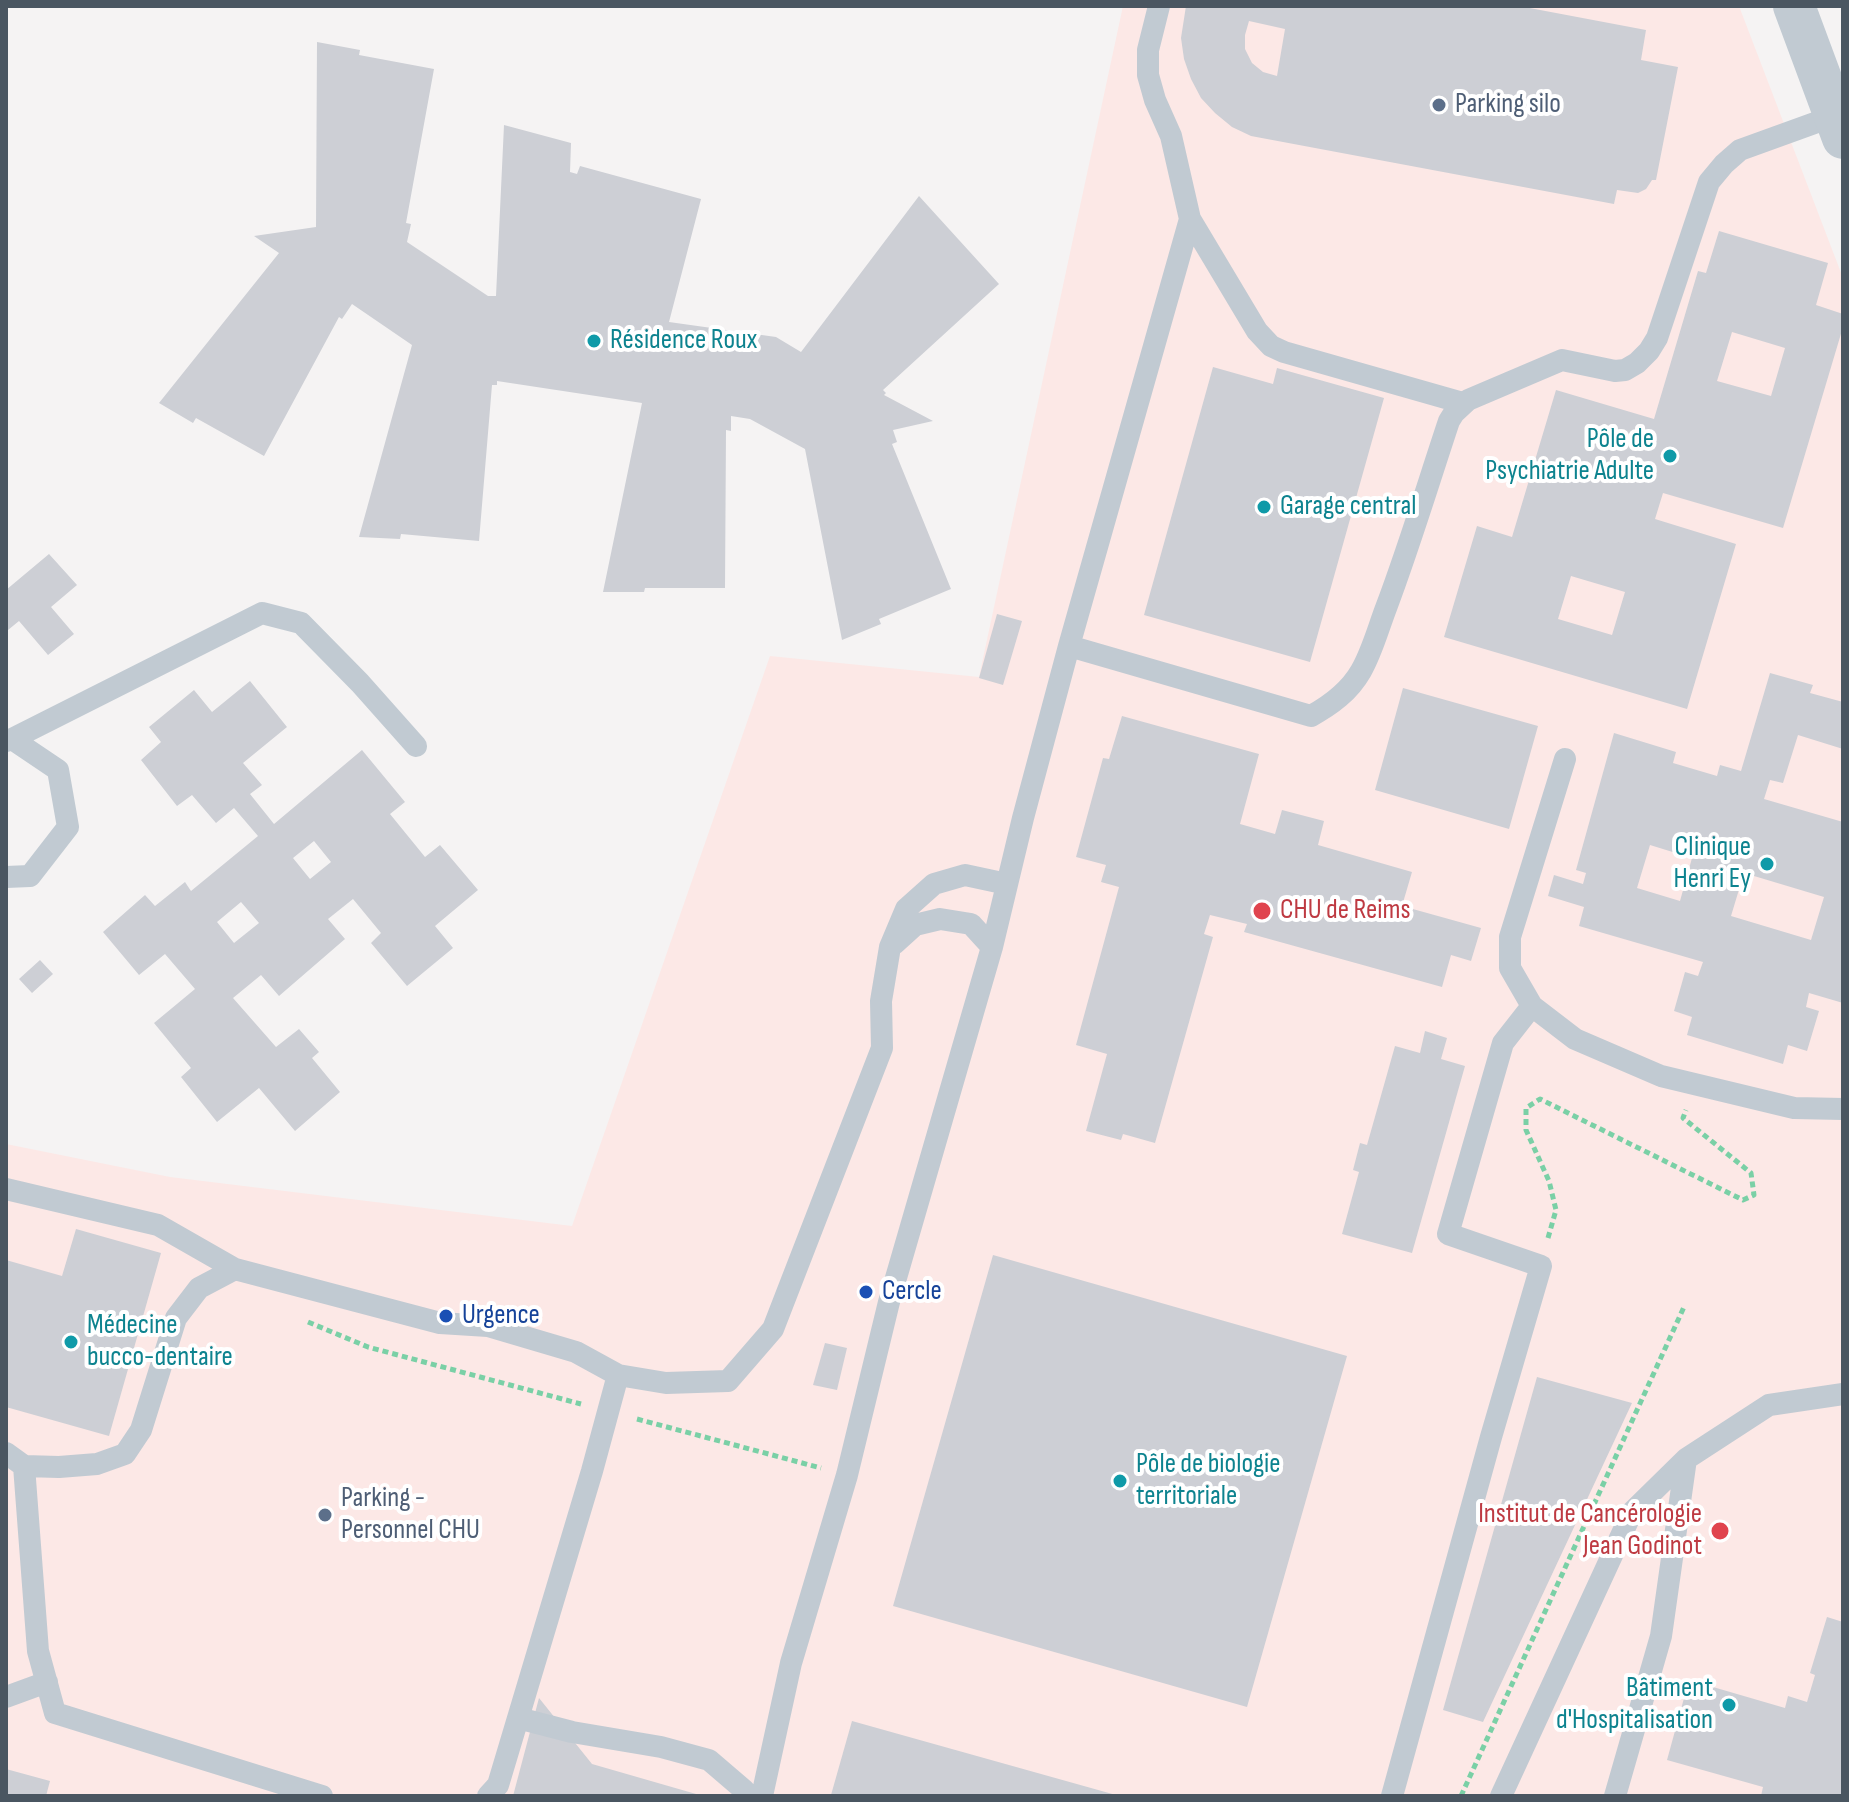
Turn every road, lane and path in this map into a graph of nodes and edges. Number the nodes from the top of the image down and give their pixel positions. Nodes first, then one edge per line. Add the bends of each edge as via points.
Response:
1 (1159, 6) edge
2 (1794, 6) edge
3 (1838, 127) edge
4 (1190, 219) junction
5 (1463, 403) junction
6 (1069, 646) junction
7 (9, 740) edge
8 (416, 746) dead end
9 (1565, 759) dead end
10 (6, 877) edge
11 (1007, 884) junction
12 (890, 947) junction
13 (992, 947) junction
14 (1532, 1006) junction
15 (1696, 1084) junction
16 (1843, 1109) edge
17 (6, 1189) edge
18 (1541, 1266) junction
19 (235, 1269) junction
20 (1684, 1307) dead end
21 (295, 1316) dead end
22 (618, 1375) junction
23 (1843, 1394) edge
24 (608, 1411) junction
25 (1686, 1459) junction
26 (15, 1460) edge
27 (820, 1467) dead end
28 (47, 1682) junction
29 (6, 1697) edge
30 (518, 1718) junction
31 (322, 1796) edge
32 (488, 1796) edge
33 (744, 1796) edge
34 (762, 1796) edge
35 (1392, 1796) edge
36 (1461, 1796) edge
37 (1501, 1796) edge
38 (1615, 1796) edge

1 - 4 lane via 1148,75 1171,136
2 - 3 street
3 - 5 lane via 1740,150 1716,173 1657,338 1637,363 1615,371 1562,360
4 - 5 lane via 1271,346
4 - 6 lane
5 - 6 lane via 1449,421 1361,672 1331,705 1311,716
6 - 11 lane
7 - 8 lane via 262,613 301,623
7 - 10 lane via 58,770 68,827 30,876
9 - 14 lane via 1510,937 1510,968
11 - 12 lane via 965,875 934,884 906,909
11 - 13 lane
12 - 13 lane via 915,925 940,919 971,924
12 - 22 lane via 881,1001 882,1048 773,1329 728,1381 666,1383
13 - 34 lane via 791,1663
14 - 15 lane via 1575,1039 1661,1076
14 - 18 lane via 1503,1043 1448,1234
15 - 16 lane via 1794,1108
15 - 18 path via 1683,1118 1751,1173 1754,1195 1743,1200 1540,1099 1526,1108 1526,1130 1556,1210
17 - 19 lane via 158,1225
18 - 35 lane
19 - 22 lane via 440,1323 488,1326 576,1352
19 - 26 lane via 199,1288 176,1318 141,1430 125,1454 97,1464 59,1467
20 - 36 path
21 - 24 path via 368,1347
22 - 24 lane
23 - 25 lane via 1769,1405
24 - 27 path
24 - 30 lane
25 - 37 lane via 1632,1512
25 - 38 lane via 1661,1636
26 - 28 lane via 38,1651
28 - 29 lane
28 - 31 lane via 55,1713
30 - 32 lane via 498,1785
30 - 33 lane via 709,1760 744,1790

